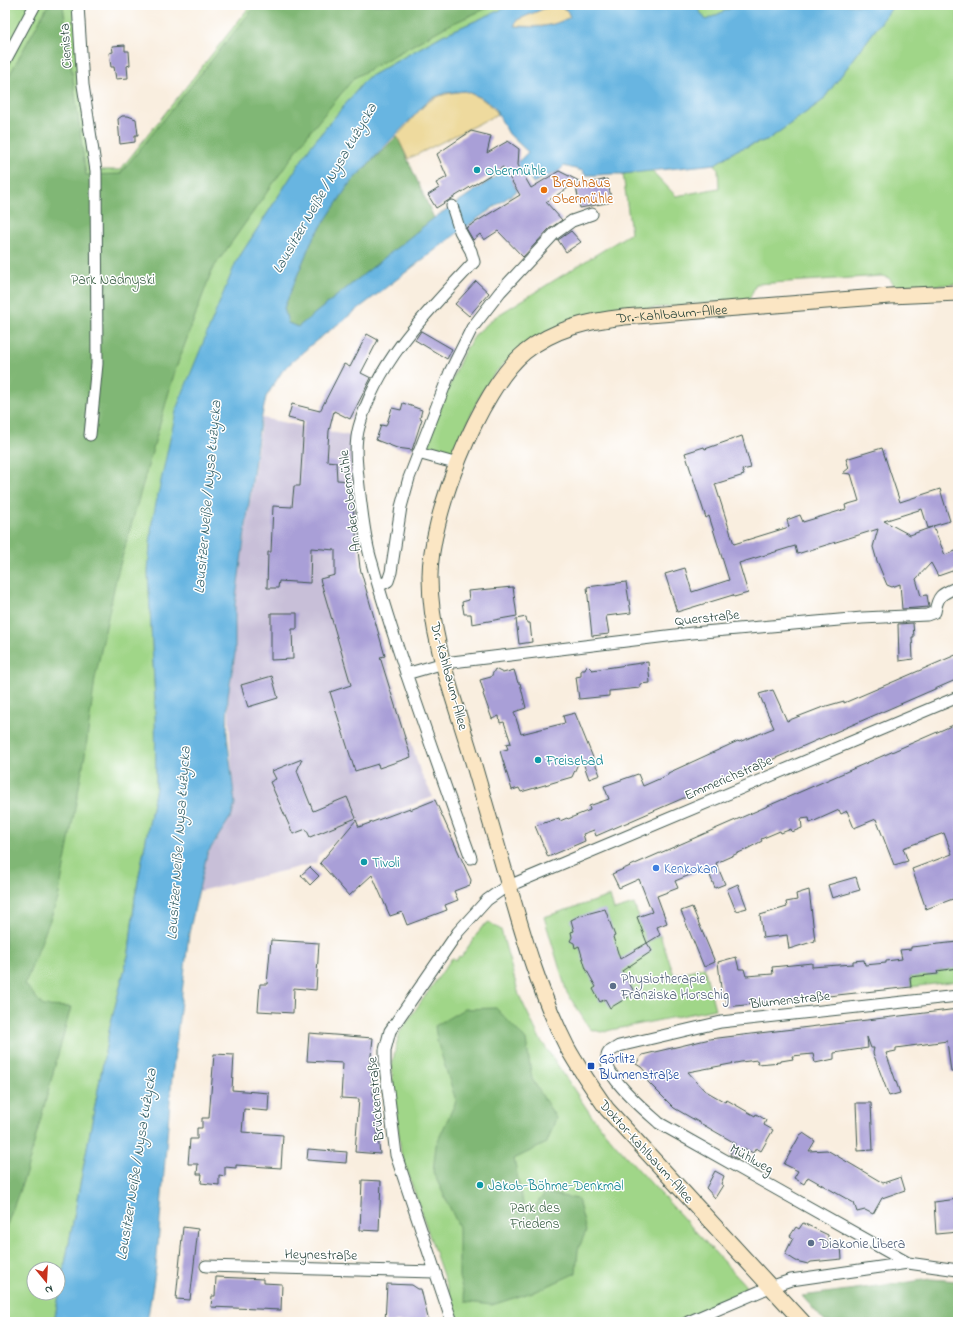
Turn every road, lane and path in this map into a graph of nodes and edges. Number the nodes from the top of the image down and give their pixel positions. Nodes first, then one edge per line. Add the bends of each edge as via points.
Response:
1 (35, 5) edge
2 (78, 5) edge
3 (5, 61) edge
4 (452, 206) dead end
5 (592, 214) dead end
6 (958, 293) edge
7 (90, 435) dead end
8 (418, 453) junction
9 (458, 464) junction
10 (379, 586) junction
11 (958, 587) edge
12 (444, 663) junction
13 (406, 674) junction
14 (958, 697) edge
15 (471, 858) dead end
16 (509, 886) junction
17 (958, 996) edge
18 (606, 1056) joint
19 (908, 1263) junction
20 (206, 1266) dead end
21 (958, 1270) edge
22 (435, 1272) junction
23 (770, 1287) junction
24 (452, 1322) edge
25 (688, 1322) edge
26 (803, 1322) edge

1 - 3 street
2 - 7 street, Cienista via 83,85 96,171 97,364
4 - 10 street, An der Obermühle via 474,262 429,310 397,350 376,386 359,428 357,455 362,506 368,546
5 - 8 street via 572,221 554,234 500,292 472,328 450,372
6 - 9 main road, Dr.-Kahlbaum-Allee via 643,315 597,320 570,328 532,346 501,376 483,407
8 - 9 street
8 - 10 street via 401,507 391,572 388,581
9 - 12 main road, Dr.-Kahlbaum-Allee via 436,529 430,569 434,614
10 - 13 street, An der Obermühle
11 - 12 street, Querstraße via 942,594 937,600 935,612 927,615 692,633
12 - 13 street
12 - 16 main road, Dr.-Kahlbaum-Allee
13 - 15 street, An der Obermühle
14 - 16 street, Emmerichstraße
16 - 22 street, Brückenstraße via 491,897 458,932 387,1039 385,1066 396,1155
16 - 23 main road, Doktor-Kahlbaum-Allee via 540,987 561,1035 583,1075 607,1110
17 - 18 street, Blumenstraße via 722,1022 619,1046
18 - 19 street, Mühlweg via 608,1070 630,1097 659,1123
19 - 21 street, Mühlweg
19 - 23 street, Mühlweg via 791,1280
20 - 22 street, Heynestraße
22 - 24 street, Brückenstraße
23 - 25 street, Mühlweg
23 - 26 main road, Doktor-Kahlbaum-Allee

